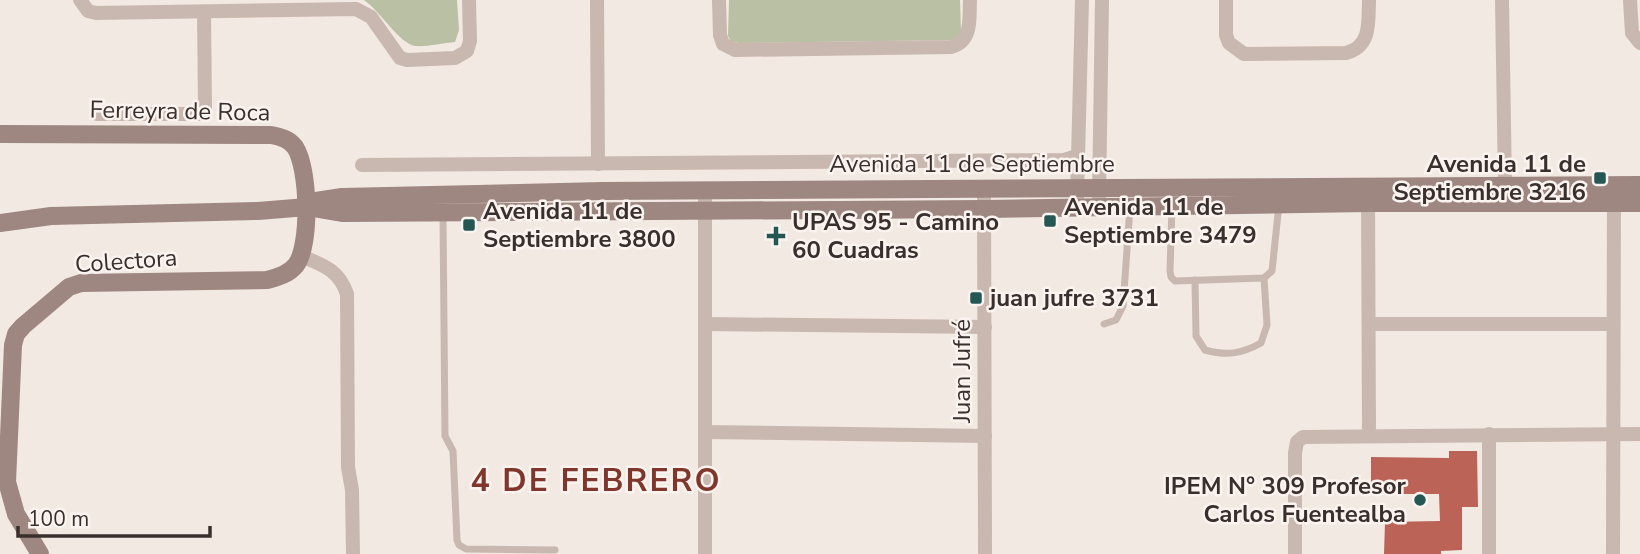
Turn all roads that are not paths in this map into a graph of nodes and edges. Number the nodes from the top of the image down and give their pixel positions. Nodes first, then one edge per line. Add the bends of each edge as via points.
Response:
1 (80, 0) edge
2 (469, 0) edge
3 (597, 0) edge
4 (719, 0) edge
5 (970, 0) edge
6 (1082, 0) edge
7 (1102, 0) edge
8 (1226, 0) edge
9 (1369, 0) edge
10 (1502, 0) edge
11 (1630, 0) edge
12 (204, 12) junction
13 (1640, 43) edge
14 (97, 114) dead end
15 (0, 134) edge
16 (1077, 156) junction
17 (598, 163) junction
18 (362, 165) dead end
19 (1505, 185) junction
20 (1640, 185) edge
21 (1077, 188) junction
22 (1099, 188) junction
23 (984, 189) junction
24 (705, 190) junction
25 (1614, 194) junction
26 (1368, 195) junction
27 (443, 203) junction
28 (1640, 203) edge
29 (1279, 204) junction
30 (1130, 206) junction
31 (1172, 206) junction
32 (307, 207) junction
33 (1077, 207) junction
34 (1099, 207) junction
35 (985, 209) junction
36 (706, 210) junction
37 (0, 211) edge
38 (51, 216) junction
39 (0, 223) edge
40 (301, 256) junction
41 (1264, 278) junction
42 (1195, 280) junction
43 (705, 324) junction
44 (1104, 324) dead end
45 (1369, 324) junction
46 (1613, 324) junction
47 (985, 327) junction
48 (705, 432) junction
49 (1489, 434) junction
50 (1613, 434) junction
51 (1640, 434) edge
52 (1369, 435) junction
53 (985, 436) junction
54 (555, 550) dead end
55 (40, 554) edge
56 (353, 554) edge
57 (705, 554) edge
58 (985, 554) edge
59 (1295, 554) edge
60 (1489, 554) edge
61 (1613, 554) edge

1 - 12 street via 96,13
2 - 12 street via 470,41 467,51 455,58 400,58 371,17 356,9
3 - 17 street
4 - 5 street via 720,35 723,44 735,50 951,47 966,38
6 - 16 street
7 - 22 street
8 - 9 street via 1226,35 1244,54 1356,50 1368,32
10 - 19 street
11 - 13 street via 1632,33
12 - 14 street via 205,108 200,114
15 - 32 main road, Ferreyra de Roca via 283,137 296,148 301,162
16 - 17 street via 1064,160
16 - 21 street
17 - 18 street
19 - 25 main road, Avenida 11 de Septiembre
19 - 26 main road, Avenida 11 de Septiembre
20 - 25 main road, Avenida 11 de Septiembre
21 - 22 main road, Avenida 11 de Septiembre
21 - 23 main road, Avenida 11 de Septiembre
21 - 33 street
22 - 26 main road, Avenida 11 de Septiembre
22 - 34 street
23 - 24 main road, Avenida 11 de Septiembre
23 - 35 street, Juan Jufré
24 - 27 main road, Avenida 11 de Septiembre
24 - 36 street
25 - 26 main road, Avenida 11 de Septiembre
25 - 28 main road, Avenida 11 de Septiembre
25 - 46 street
26 - 29 main road, Avenida 11 de Septiembre
26 - 45 street
27 - 32 main road, Avenida 11 de Septiembre via 326,198
27 - 36 main road, Avenida 11 de Septiembre
27 - 54 lane via 445,436 453,451 457,540 466,549
29 - 31 main road, Avenida 11 de Septiembre
29 - 41 lane via 1272,271
30 - 31 main road, Avenida 11 de Septiembre
30 - 34 main road, Avenida 11 de Septiembre
30 - 44 lane via 1123,306 1116,320
31 - 42 lane via 1171,277
32 - 38 main road, Avenida 11 de Septiembre
32 - 40 main road
33 - 34 main road, Avenida 11 de Septiembre
33 - 35 main road, Avenida 11 de Septiembre
35 - 36 main road, Avenida 11 de Septiembre
35 - 47 street, Juan Jufré
36 - 43 street
37 - 38 main road, Avenida 11 de Septiembre
38 - 39 main road, Avenida 11 de Septiembre
40 - 55 main road, Colectora via 282,276 267,280 81,283 69,287 16,334 7,481 16,514
40 - 56 street via 331,267 347,294
41 - 42 lane
41 - 42 lane via 1267,325 1261,344 1243,353 1222,355 1205,350 1196,335
43 - 47 street
43 - 48 street
45 - 46 street
45 - 52 street
46 - 50 street
47 - 53 street, Juan Jufré
48 - 53 street
48 - 57 street
49 - 50 street
49 - 52 street
49 - 60 street
50 - 51 street
50 - 61 street
52 - 59 street via 1311,435 1297,442
53 - 58 street, Juan Jufré

